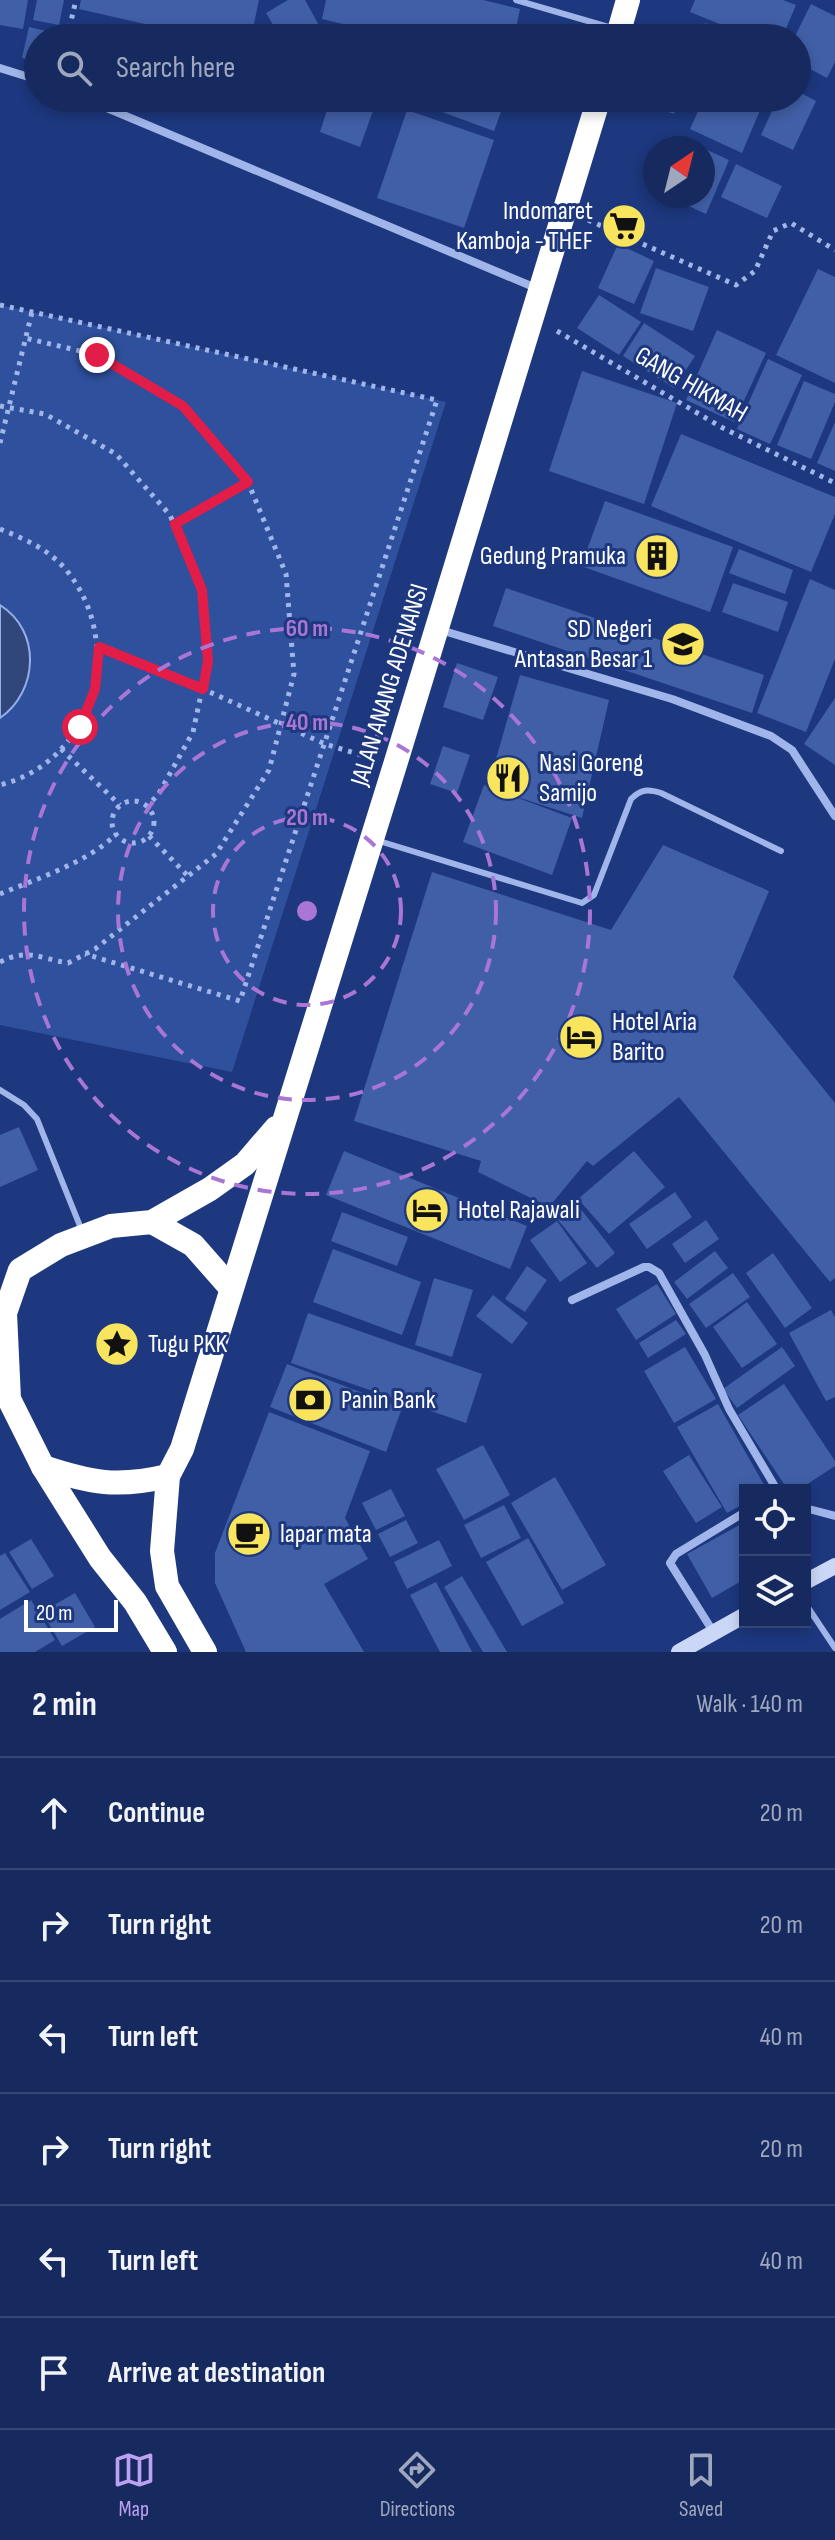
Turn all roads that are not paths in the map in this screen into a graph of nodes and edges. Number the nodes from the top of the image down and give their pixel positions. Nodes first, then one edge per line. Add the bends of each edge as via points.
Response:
1 (516, 0) edge
2 (628, 0) edge
3 (588, 24) edge
4 (621, 24) edge
5 (0, 68) edge
6 (24, 76) edge
7 (116, 112) edge
8 (595, 112) edge
9 (540, 289) junction
10 (437, 629) junction
11 (835, 816) edge
12 (372, 838) junction
13 (781, 851) dead end
14 (0, 1090) edge
15 (283, 1120) junction
16 (152, 1222) junction
17 (84, 1236) junction
18 (10, 1273) edge
19 (230, 1287) junction
20 (572, 1300) dead end
21 (5, 1395) edge
22 (43, 1467) junction
23 (168, 1476) junction
24 (773, 1484) edge
25 (811, 1510) edge
26 (739, 1516) edge
27 (835, 1516) edge
28 (835, 1566) edge
29 (811, 1579) edge
30 (811, 1612) edge
31 (739, 1618) edge
32 (714, 1633) junction
33 (835, 1648) edge
34 (165, 1652) edge
35 (205, 1652) edge
36 (679, 1652) edge

1 - 3 lane
2 - 4 highway
5 - 6 street
7 - 9 street
8 - 9 highway, JALAN ANANG ADENANSI
9 - 10 highway, JALAN ANANG ADENANSI
10 - 11 street via 672,699 771,736 792,750
10 - 12 highway, JALAN ANANG ADENANSI
12 - 13 lane via 582,903 594,895 629,803 643,790 661,793
12 - 15 highway, JALAN ANANG ADENANSI
14 - 17 lane via 37,1119
15 - 16 highway via 245,1164
15 - 19 highway, JALAN ANANG ADENANSI
16 - 17 highway via 111,1226
16 - 19 highway via 193,1245
17 - 18 highway
18 - 21 highway
19 - 23 highway via 182,1449
20 - 24 street via 644,1267 659,1273
21 - 22 highway
22 - 23 highway via 90,1482 136,1483
22 - 34 highway
23 - 35 highway via 162,1551 167,1586
25 - 27 street
26 - 32 street via 676,1554 670,1563
28 - 29 street
30 - 33 lane
31 - 32 street
32 - 36 street

